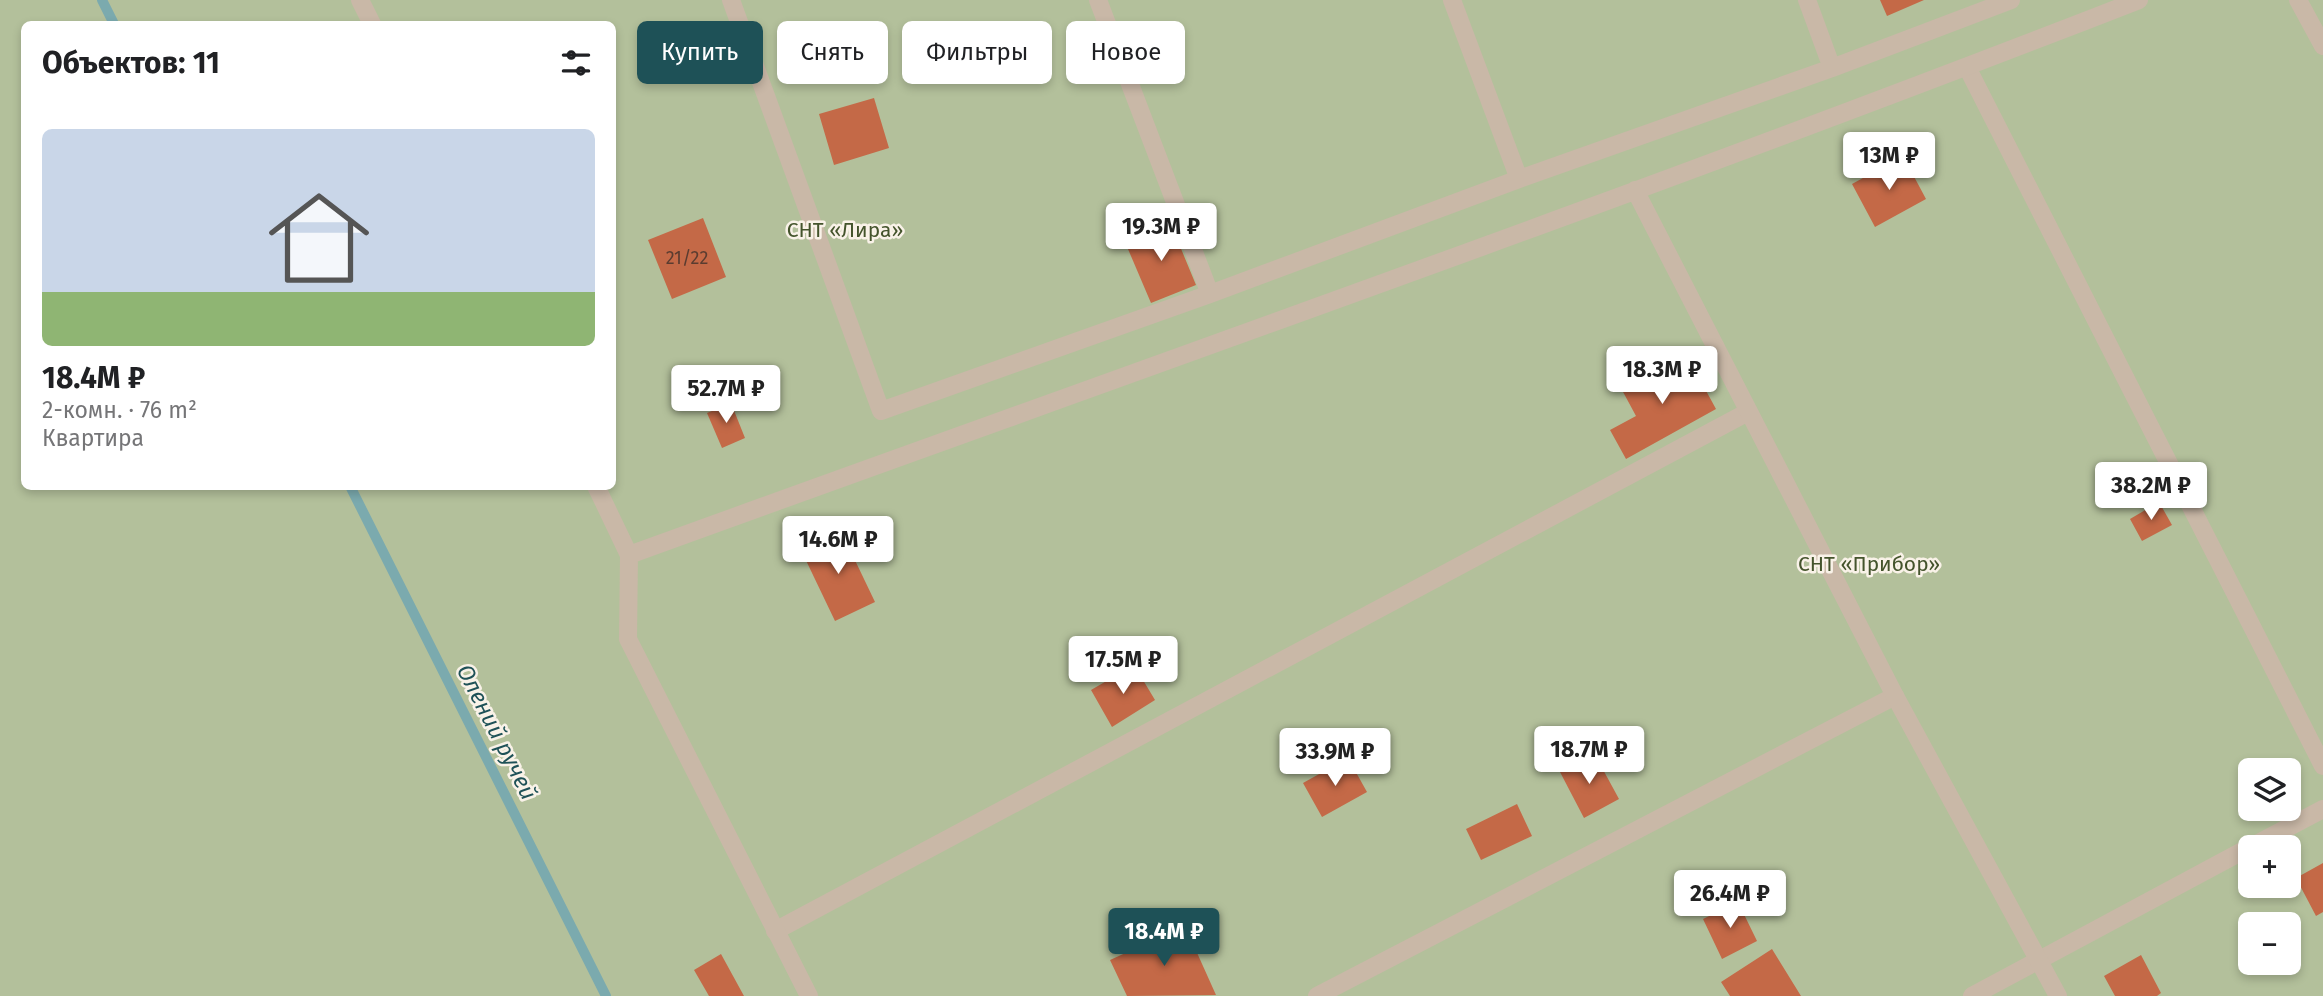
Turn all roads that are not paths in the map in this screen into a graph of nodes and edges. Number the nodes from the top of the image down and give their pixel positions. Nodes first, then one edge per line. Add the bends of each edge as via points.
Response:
1 (360, 0) edge
2 (731, 0) edge
3 (1098, 0) edge
4 (1452, 0) edge
5 (1807, 0) edge
6 (2011, 0) edge
7 (2139, 0) edge
8 (2298, 0) edge
9 (370, 21) edge
10 (2323, 46) edge
11 (1968, 67) junction
12 (1832, 68) junction
13 (1519, 179) junction
14 (1635, 190) junction
15 (1210, 294) junction
16 (1748, 412) junction
17 (598, 490) edge
18 (629, 555) junction
19 (1895, 696) junction
20 (2323, 766) edge
21 (2323, 808) edge
22 (2273, 835) edge
23 (2238, 854) edge
24 (775, 931) junction
25 (2039, 960) junction
26 (808, 996) edge
27 (1317, 996) edge
28 (1972, 996) edge
29 (2058, 996) edge

1 - 9 street
2 - 15 street via 881,411
3 - 15 street
4 - 13 street
5 - 12 street
6 - 12 street
7 - 11 street
8 - 10 street
11 - 14 street
11 - 20 street
12 - 13 street
13 - 15 street
14 - 16 street
14 - 18 street
16 - 19 street
16 - 24 street
17 - 18 street
18 - 24 street via 628,639
19 - 25 street
19 - 27 street
21 - 22 street
23 - 25 street
24 - 26 street
25 - 28 street
25 - 29 street

